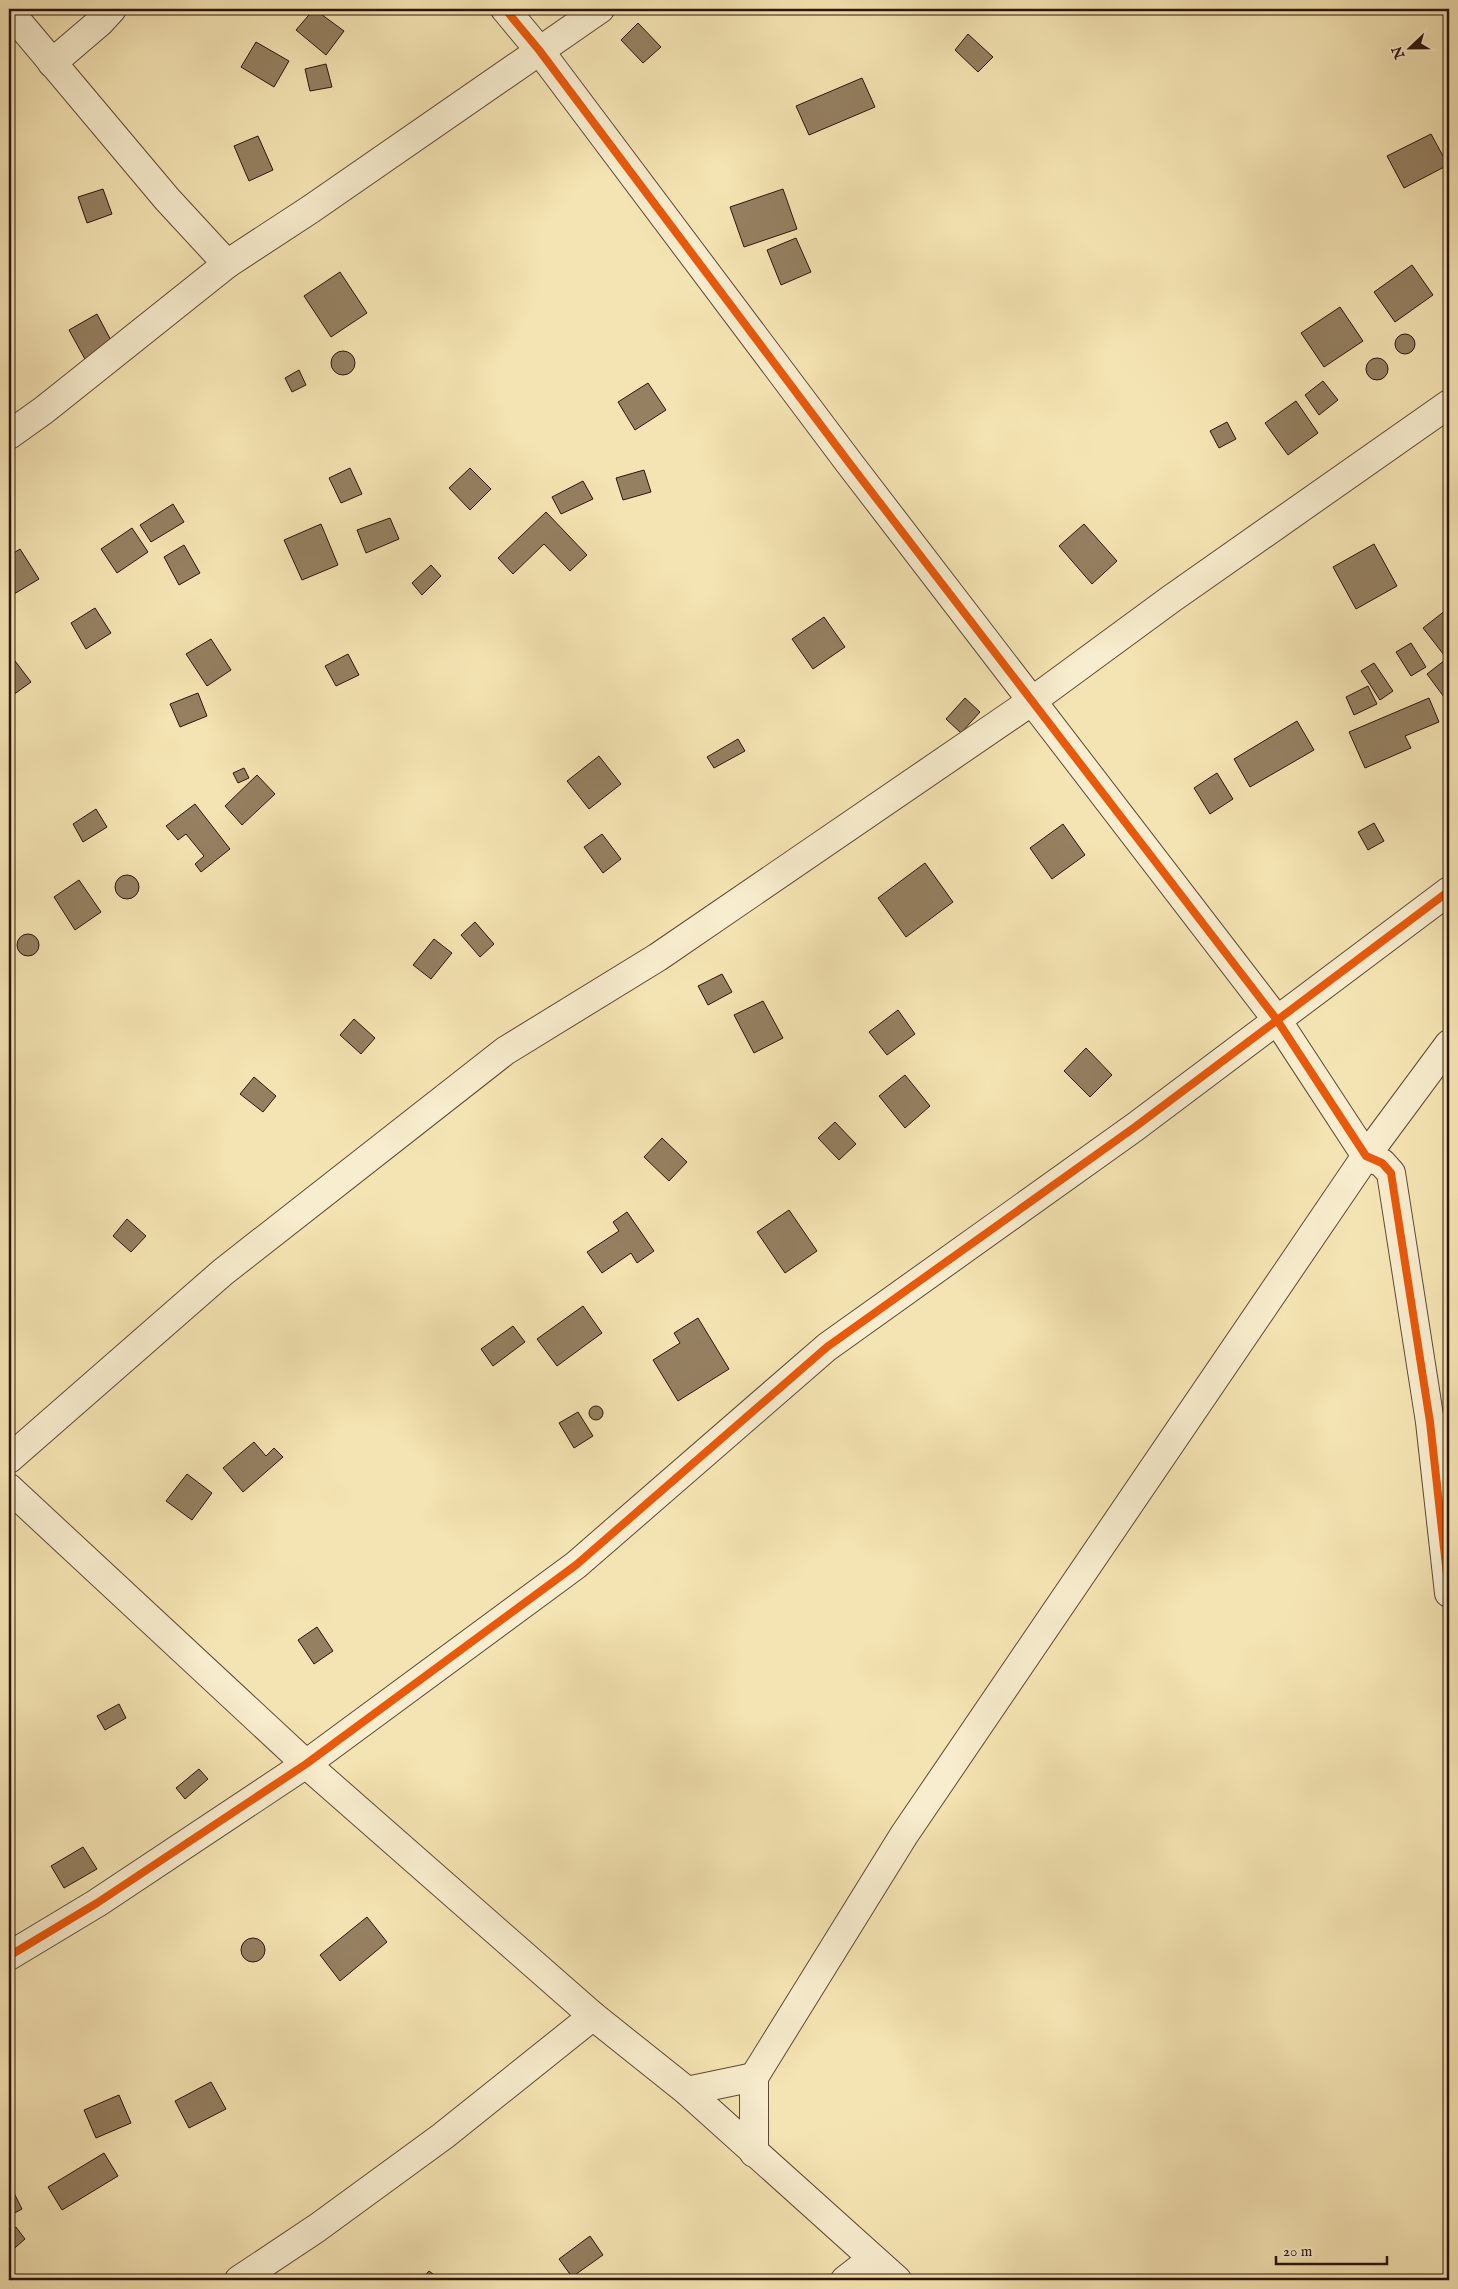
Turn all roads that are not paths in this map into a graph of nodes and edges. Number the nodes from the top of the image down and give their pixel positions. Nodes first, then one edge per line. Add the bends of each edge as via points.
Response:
1 (112, 9) edge
2 (505, 9) edge
3 (600, 9) edge
4 (9, 11) edge
5 (539, 50) junction
6 (52, 63) junction
7 (227, 264) junction
8 (1449, 404) edge
9 (9, 435) edge
10 (1032, 701) junction
11 (1449, 891) edge
12 (1277, 1020) junction
13 (1449, 1044) edge
14 (1366, 1156) junction
15 (9, 1459) edge
16 (9, 1488) edge
17 (1449, 1593) edge
18 (306, 1764) junction
19 (9, 1956) edge
20 (593, 2016) junction
21 (754, 2077) junction
22 (687, 2091) junction
23 (754, 2153) junction
24 (872, 2259) junction
25 (239, 2280) edge
26 (846, 2280) edge
27 (897, 2280) edge

1 - 6 street
2 - 5 street
3 - 5 street
4 - 6 street
5 - 7 street
5 - 10 street
6 - 7 street
7 - 9 street
8 - 10 street
10 - 12 street
10 - 15 street via 658,958 505,1051 223,1272
11 - 12 street
12 - 14 street
12 - 18 street via 1135,1127 827,1347 576,1565
13 - 14 street
14 - 17 street via 1382,1163 1392,1174 1430,1422
14 - 21 street via 904,1835
16 - 18 street
18 - 19 street via 97,1903
18 - 20 street
20 - 22 street
20 - 25 street via 443,2136
21 - 22 street
21 - 23 street
22 - 23 street
23 - 24 street
24 - 26 street
24 - 27 street

